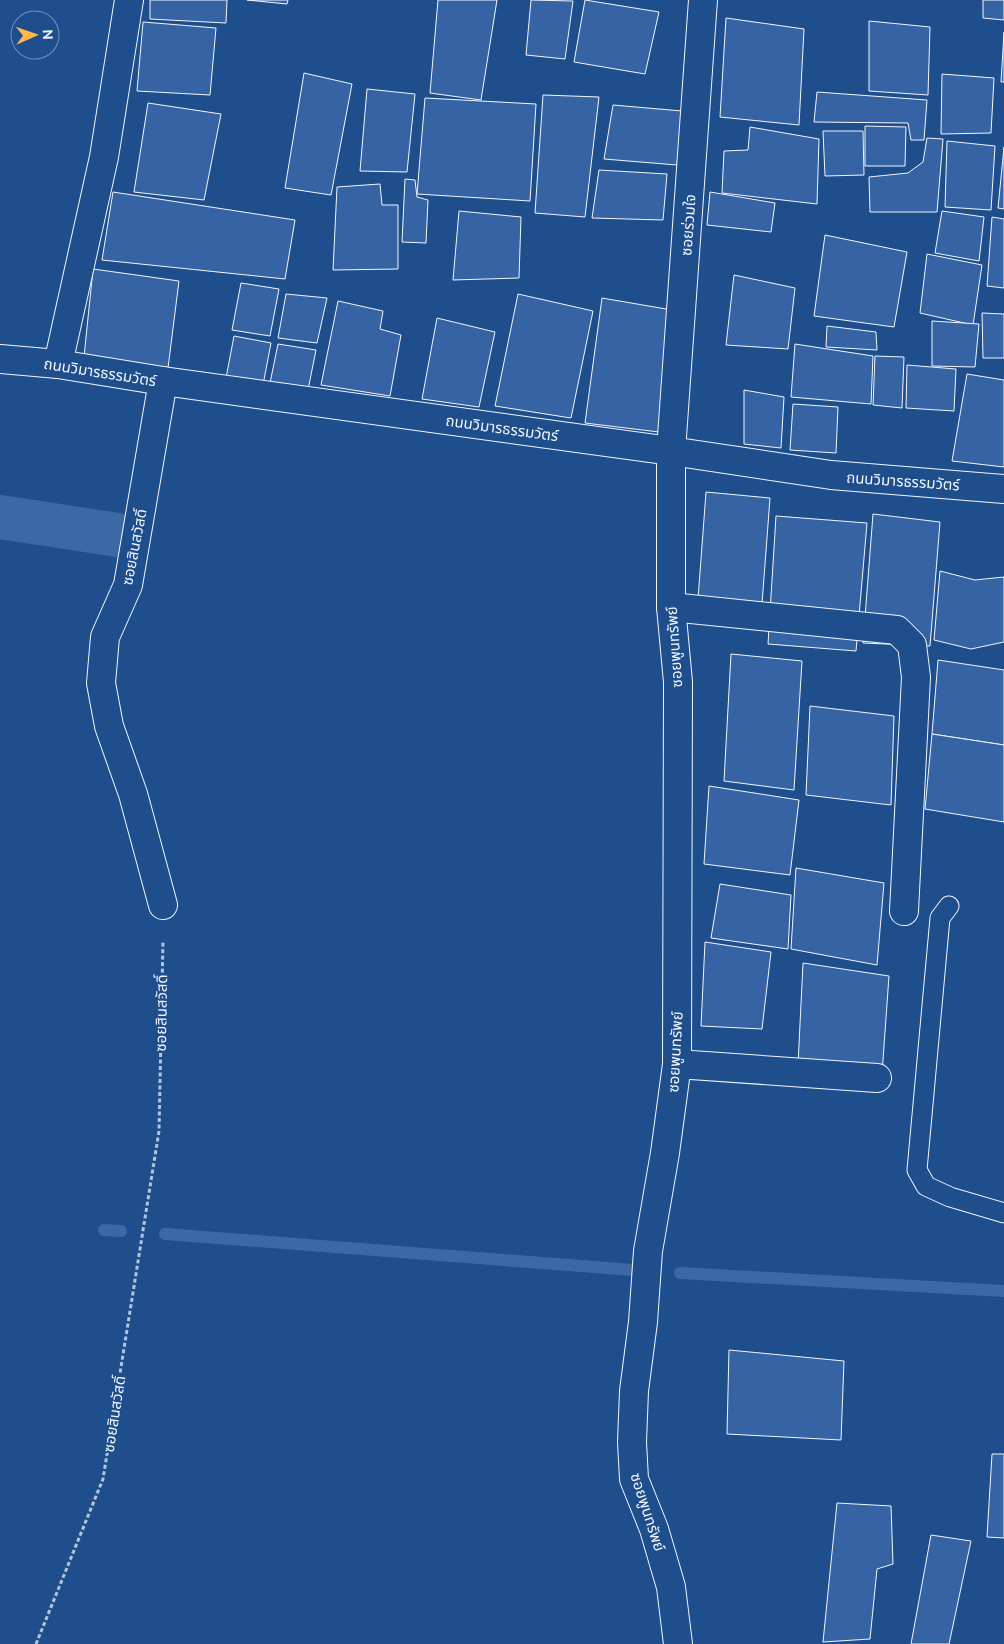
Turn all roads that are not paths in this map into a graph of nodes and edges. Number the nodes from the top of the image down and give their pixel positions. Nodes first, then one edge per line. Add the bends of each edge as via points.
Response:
1 (129, 0) edge
2 (703, 0) edge
3 (0, 359) edge
4 (58, 364) junction
5 (163, 381) junction
6 (671, 451) junction
7 (1004, 489) edge
8 (671, 607) junction
9 (163, 905) road end
10 (949, 906) dead end
11 (904, 911) dead end
12 (677, 1064) junction
13 (877, 1078) dead end
14 (1004, 1213) edge
15 (678, 1644) edge

1 - 4 street via 104,157
2 - 6 street, ซอยร่วมใจ
3 - 4 street, ถนนวิมารธรรมวัตร์
4 - 5 street, ถนนวิมารธรรมวัตร์
5 - 6 street, ถนนวิมารธรรมวัตร์
5 - 9 street, ซอยสินสวัสดิ์ via 128,585 105,637 102,683 108,726 133,794
6 - 7 street, ถนนวิมารธรรมวัตร์ via 831,475
6 - 8 street, ซอยพูนทรัพย์
8 - 11 street via 897,630 912,645 916,677
8 - 12 street, ซอยพูนทรัพย์ via 678,682
10 - 14 lane via 940,918 917,1170 926,1186 950,1197
12 - 13 street
12 - 15 street, ซอยพูนทรัพย์ via 648,1251 632,1442 634,1479 654,1529 671,1587

